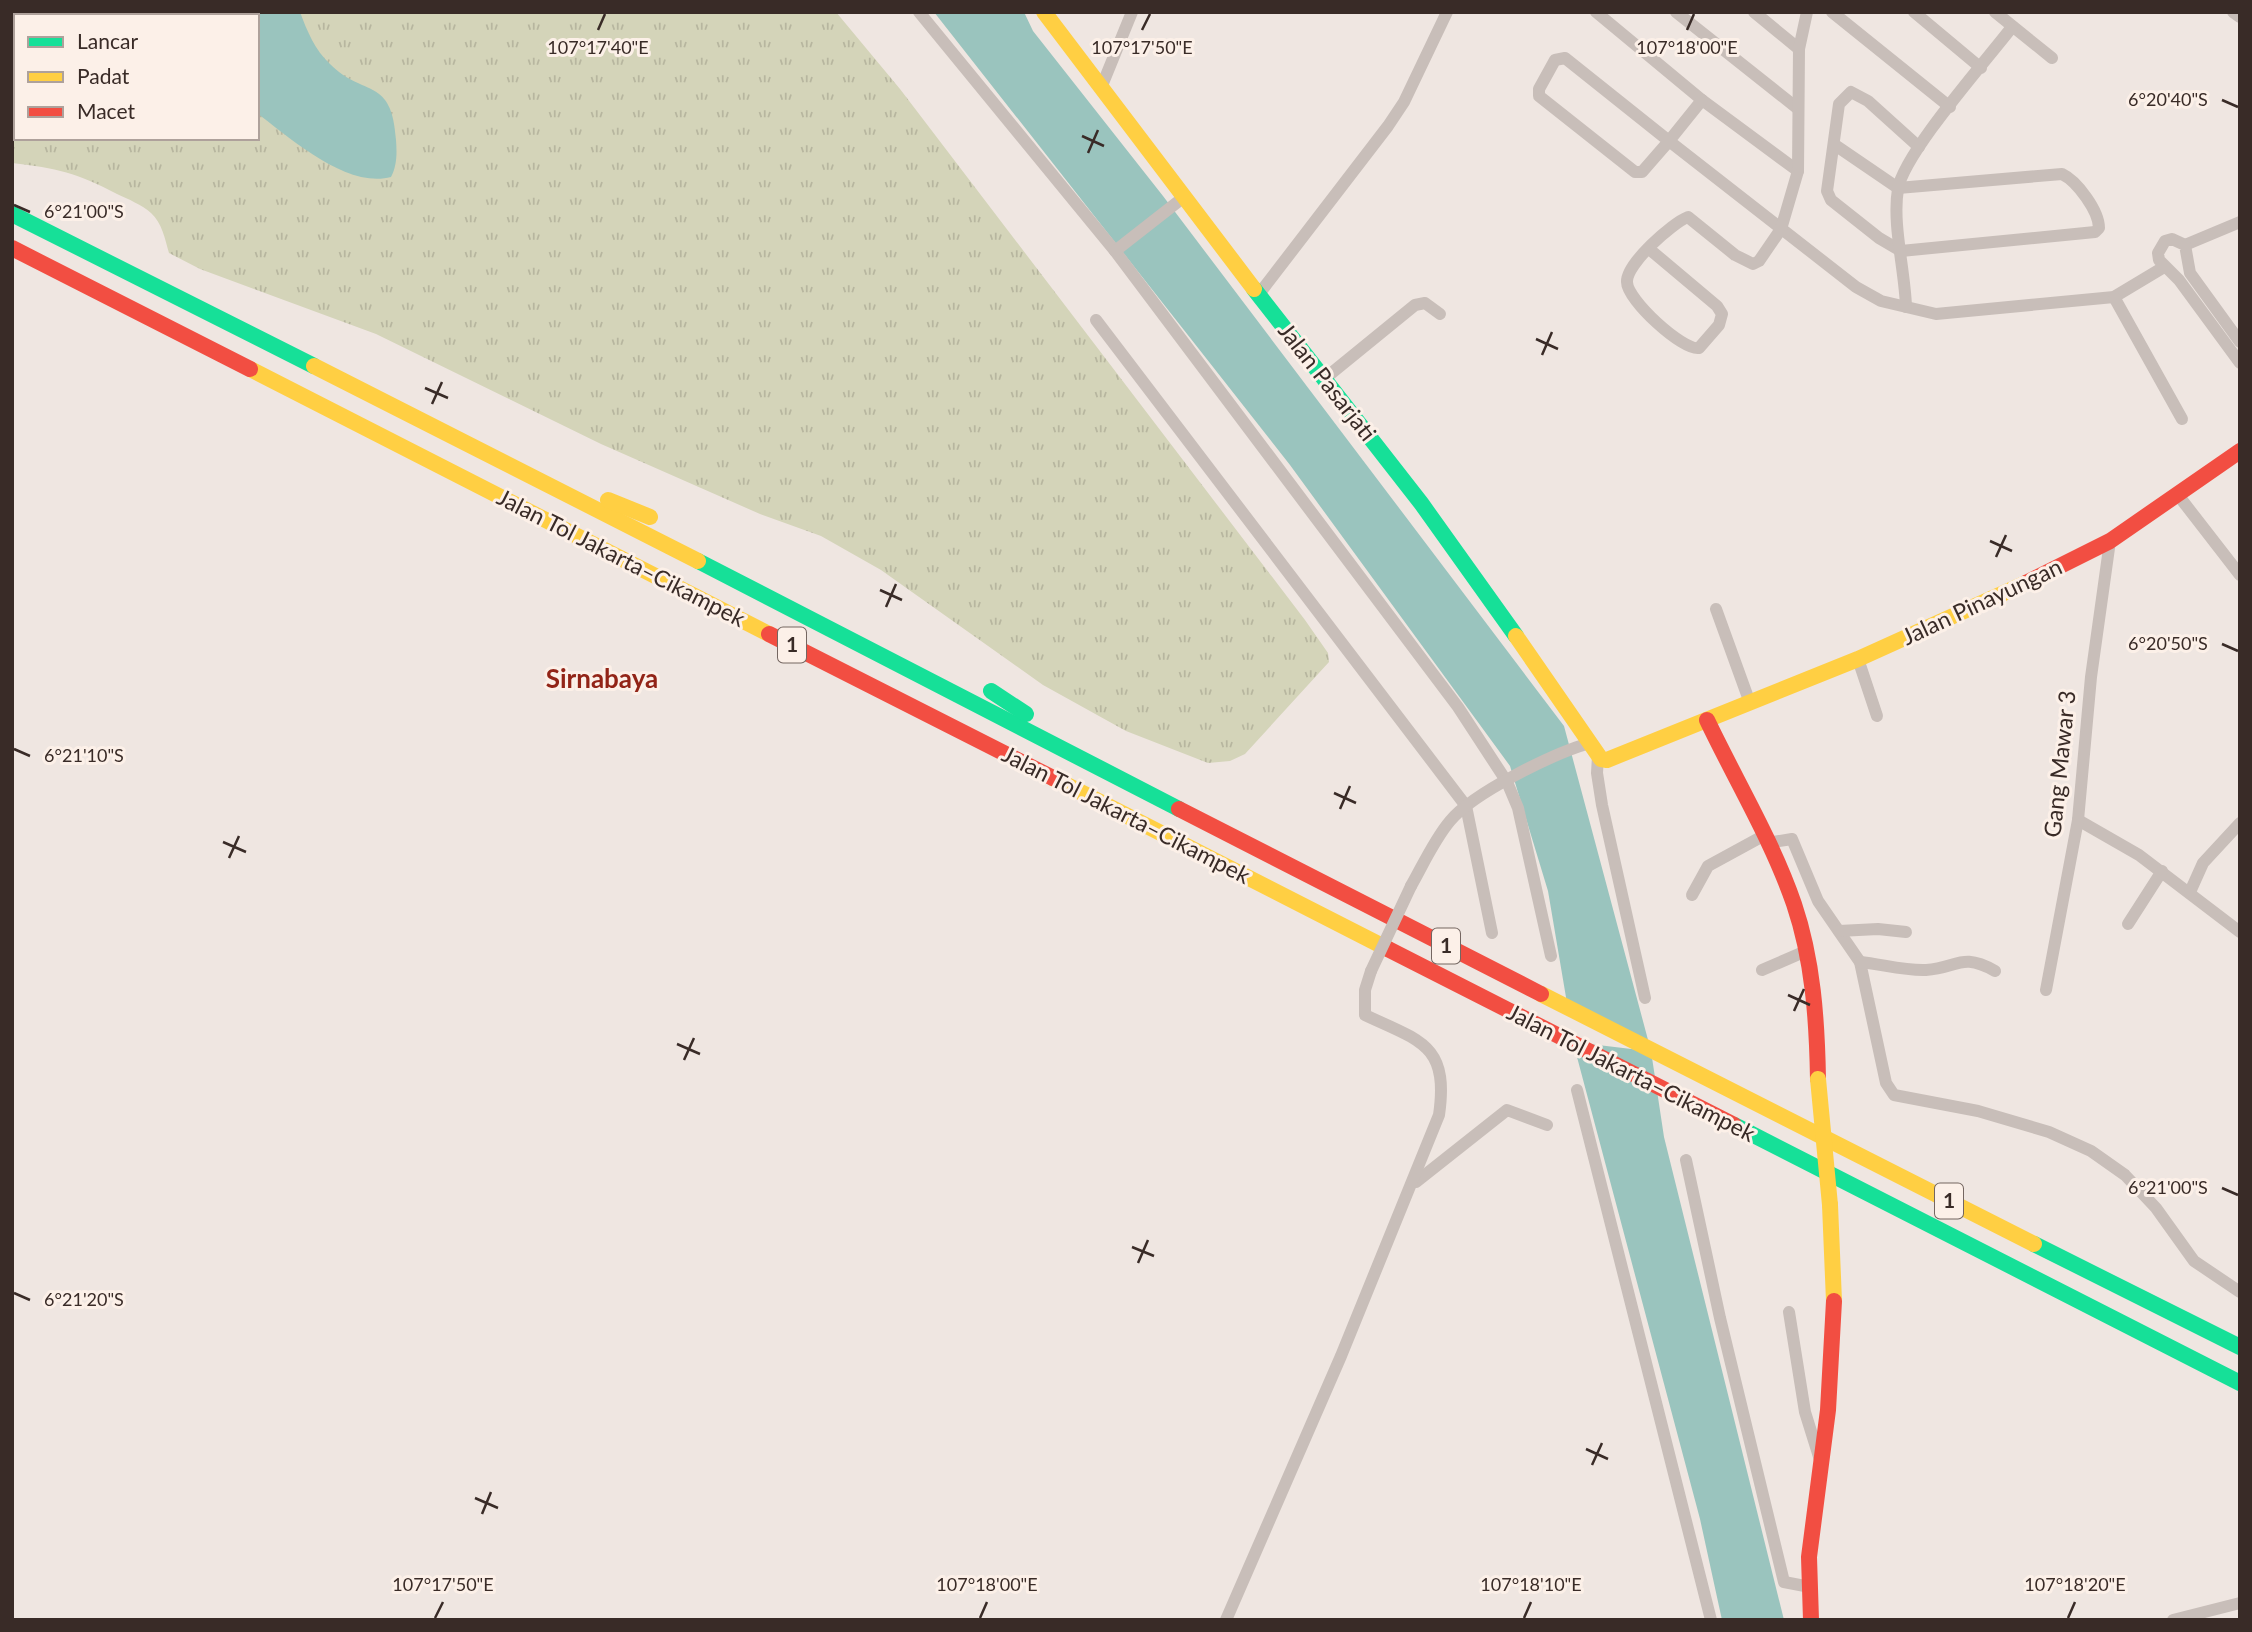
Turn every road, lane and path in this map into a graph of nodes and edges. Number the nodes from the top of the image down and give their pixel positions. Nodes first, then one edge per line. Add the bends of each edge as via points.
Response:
1 (919, 12) edge
2 (1044, 12) edge
3 (1132, 12) edge
4 (1447, 12) edge
5 (1596, 12) edge
6 (1676, 12) edge
7 (1754, 12) edge
8 (1807, 12) edge
9 (1832, 12) edge
10 (1914, 12) edge
11 (1995, 12) edge
12 (2233, 12) edge
13 (2240, 17) edge
14 (2012, 27) junction
15 (1799, 49) junction
16 (2052, 58) dead end
17 (1981, 68) junction
18 (1101, 88) junction
19 (1702, 100) junction
20 (1950, 107) junction
21 (1797, 108) junction
22 (1669, 141) junction
23 (1835, 145) junction
24 (1919, 147) junction
25 (1798, 171) junction
26 (1898, 188) junction
27 (1184, 197) junction
28 (12, 214) edge
29 (2240, 222) edge
30 (1781, 229) junction
31 (2185, 245) junction
32 (12, 247) edge
33 (1648, 248) junction
34 (1115, 251) junction
35 (1901, 251) junction
36 (2164, 267) junction
37 (2189, 283) junction
38 (1259, 294) junction
39 (2114, 297) junction
40 (1906, 307) junction
41 (1440, 314) dead end
42 (1096, 320) dead end
43 (2240, 342) edge
44 (2240, 363) edge
45 (1323, 380) junction
46 (2182, 419) dead end
47 (2240, 451) edge
48 (485, 452) junction
49 (2178, 495) junction
50 (650, 517) dead end
51 (2110, 541) junction
52 (2240, 575) edge
53 (1716, 609) dead end
54 (1858, 659) junction
55 (991, 691) dead end
56 (1750, 703) junction
57 (1877, 716) dead end
58 (1707, 720) junction
59 (1591, 751) junction
60 (1094, 763) junction
61 (1511, 779) junction
62 (1466, 806) junction
63 (2077, 820) junction
64 (2240, 823) edge
65 (1765, 840) junction
66 (2162, 871) junction
67 (2190, 892) junction
68 (1692, 895) dead end
69 (2128, 923) dead end
70 (1839, 931) junction
71 (1906, 932) dead end
72 (2240, 932) edge
73 (1493, 933) dead end
74 (1807, 951) junction
75 (1551, 956) dead end
76 (1860, 962) junction
77 (1762, 970) dead end
78 (1995, 971) dead end
79 (2046, 990) dead end
80 (1645, 999) dead end
81 (1577, 1090) dead end
82 (1547, 1125) dead end
83 (1686, 1160) dead end
84 (1413, 1184) junction
85 (2240, 1292) edge
86 (1789, 1312) dead end
87 (2240, 1348) edge
88 (2240, 1384) edge
89 (1820, 1460) junction
90 (1810, 1587) junction
91 (2240, 1603) edge
92 (1226, 1620) edge
93 (1711, 1620) edge
94 (1811, 1620) edge
95 (2173, 1620) edge

1 - 34 street
2 - 18 main road, Jalan Pasarjati
3 - 18 street
4 - 38 street via 1388,126
5 - 19 street
6 - 21 street
7 - 15 street
8 - 15 street
9 - 20 street
10 - 17 street
11 - 14 street
12 - 13 street
14 - 16 street
14 - 17 street
15 - 21 street
17 - 20 street
18 - 27 main road, Jalan Pasarjati
19 - 22 street
19 - 25 street
20 - 24 street
21 - 25 street
22 - 22 street via 1642,172 1635,172 1544,102 1539,89 1555,60 1565,58
22 - 30 street
23 - 24 street via 1839,104 1851,92 1868,101
23 - 26 street
23 - 35 street via 1827,191 1831,200
24 - 26 street
25 - 30 street
26 - 35 street
26 - 35 street via 2062,174 2071,178 2099,223 2095,232
27 - 34 street
27 - 38 main road, Jalan Pasarjati
28 - 48 main road, Jalan Tol Jakarta–Cikampek / 1
29 - 31 street
30 - 33 street via 1753,264 1688,217
30 - 40 street via 1856,287 1881,302
31 - 36 street via 2172,239 2160,247
31 - 37 street
32 - 88 main road, Jalan Tol Jakarta–Cikampek / 1
33 - 33 street via 1628,274 1632,297 1688,347 1699,348 1719,325 1722,314
34 - 61 street
35 - 40 street
36 - 37 street
36 - 39 street
37 - 43 street
37 - 44 street
38 - 45 main road, Jalan Pasarjati
39 - 40 street via 1936,314
39 - 46 street
41 - 45 street via 1425,303 1415,305
42 - 62 street
45 - 59 main road, Jalan Pasarjati via 1421,503
47 - 49 main road, Jalan Pinayungan
48 - 50 main road
48 - 60 main road, Jalan Tol Jakarta–Cikampek / 1
49 - 51 main road, Jalan Pinayungan
49 - 52 street
51 - 54 main road, Jalan Pinayungan via 1986,603
51 - 63 street, Gang Mawar 3
53 - 56 street
54 - 56 main road, Jalan Pinayungan
54 - 57 street
55 - 60 main road
56 - 58 main road, Jalan Pinayungan
58 - 59 main road, Jalan Pinayungan via 1607,760
58 - 65 main road
59 - 61 street
59 - 80 street
60 - 87 main road, Jalan Tol Jakarta–Cikampek / 1 via 1568,1009
61 - 62 street
61 - 75 street
62 - 73 street
62 - 84 street, bridge via 1450,821 1411,886 1365,990 1365,1015 1423,1043 1442,1075 1439,1115
63 - 66 street
63 - 79 street, Gang Mawar 3
64 - 67 street via 2203,863
65 - 68 street via 1708,866
65 - 70 street via 1792,839 1818,901
65 - 74 main road via 1793,903
66 - 67 street
66 - 69 street
67 - 72 street
70 - 71 street
70 - 76 street
74 - 77 street
74 - 89 main road, bridge via 1816,1006 1835,1319
76 - 78 street via 1922,970 1973,961
76 - 85 street via 1886,1083 1894,1095 1978,1111 2049,1132 2091,1151 2125,1175 2156,1208 2194,1261
81 - 93 street
82 - 84 street via 1507,1110
83 - 90 street via 1784,1582
84 - 92 street
86 - 89 street via 1805,1412
89 - 90 main road
90 - 94 main road
91 - 95 street

